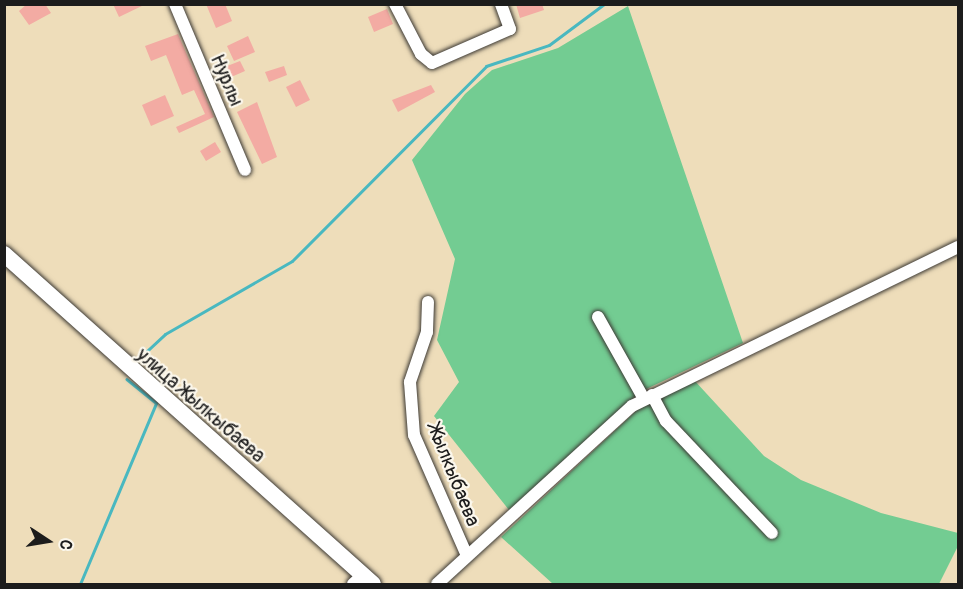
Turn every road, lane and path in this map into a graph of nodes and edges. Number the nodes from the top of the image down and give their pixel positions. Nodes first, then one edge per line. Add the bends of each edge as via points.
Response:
1 (175, 4) edge
2 (395, 4) edge
3 (501, 4) edge
4 (245, 170) dead end
5 (958, 247) edge
6 (4, 254) edge
7 (428, 302) dead end
8 (598, 317) dead end
9 (648, 397) junction
10 (772, 533) dead end
11 (467, 556) junction
12 (363, 581) edge
13 (436, 585) edge

1 - 4 street, Нурлы
2 - 3 street via 421,54 432,63 510,29
5 - 9 street
6 - 12 main road, улица Жылкыбаева
7 - 11 street, Жылкыбаева via 427,332 410,382 414,435
8 - 9 street
9 - 10 street
9 - 11 street
11 - 13 street

